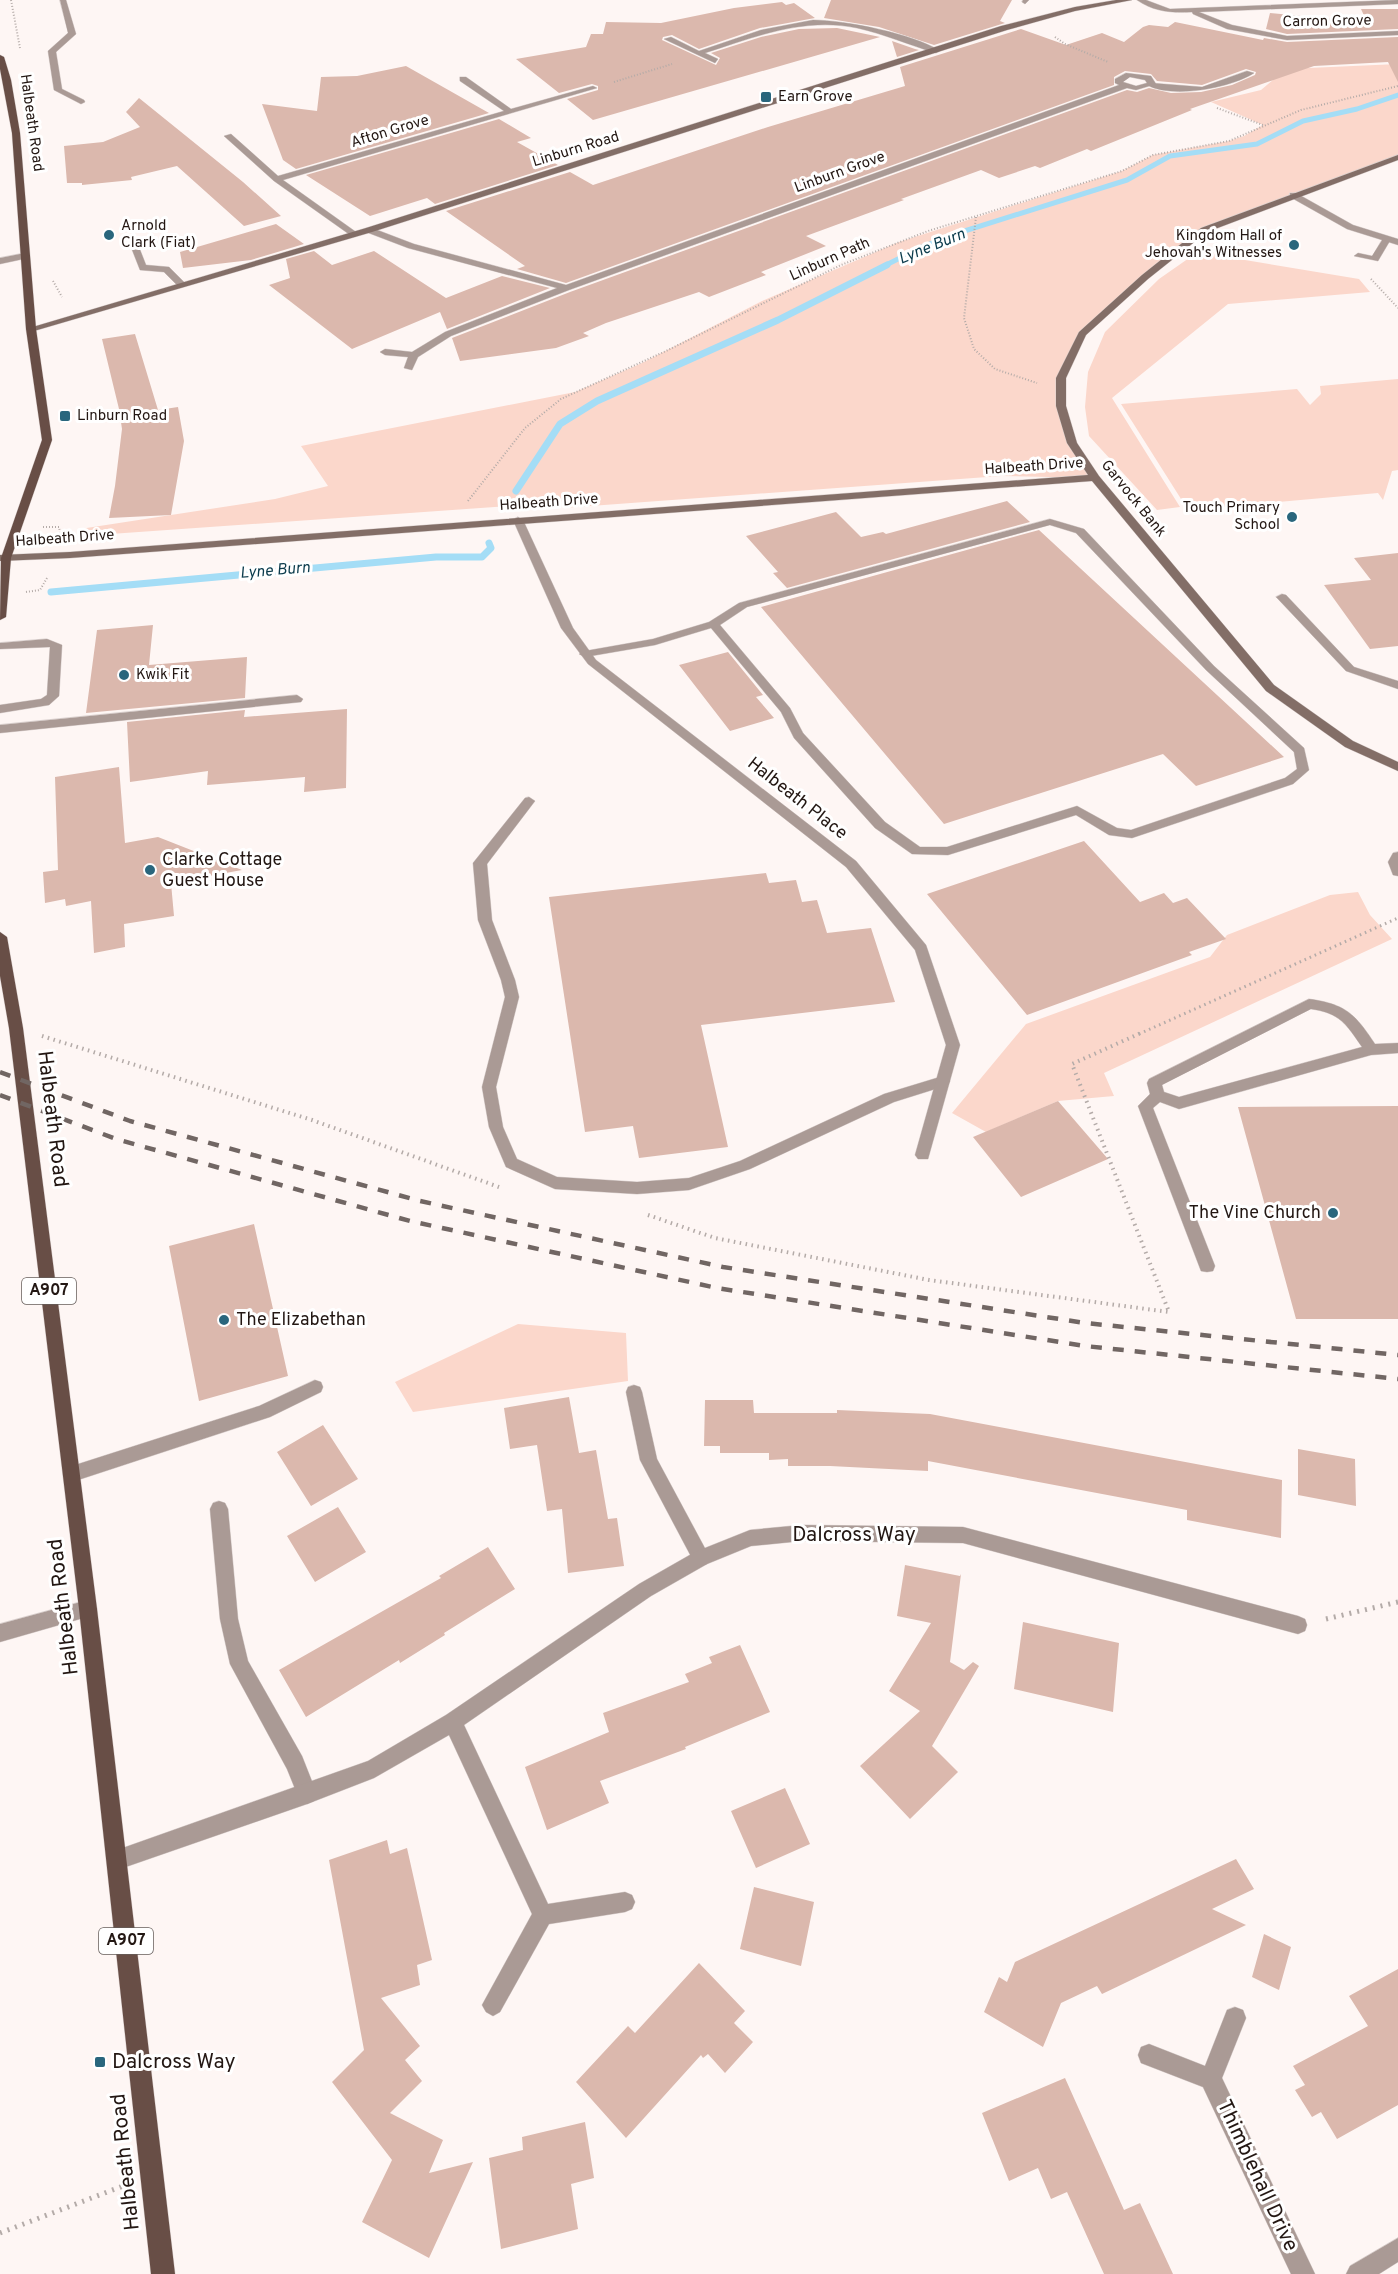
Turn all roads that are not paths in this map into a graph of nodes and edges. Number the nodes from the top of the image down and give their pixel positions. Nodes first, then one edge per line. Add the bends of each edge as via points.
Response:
1 (63, 0) edge
2 (1129, 0) edge
3 (1140, 0) edge
4 (1398, 2) edge
5 (1189, 11) junction
6 (1398, 33) edge
7 (668, 39) dead end
8 (936, 51) junction
9 (699, 53) junction
10 (0, 57) edge
11 (715, 61) dead end
12 (1250, 73) dead end
13 (463, 79) dead end
14 (1151, 85) junction
15 (1125, 86) junction
16 (593, 88) dead end
17 (81, 102) dead end
18 (509, 111) junction
19 (228, 136) dead end
20 (1398, 157) edge
21 (277, 179) junction
22 (1293, 195) junction
23 (369, 230) junction
24 (353, 234) junction
25 (1387, 239) junction
26 (133, 242) dead end
27 (1398, 242) edge
28 (25, 256) junction
29 (1358, 256) dead end
30 (0, 261) edge
31 (181, 284) junction
32 (566, 288) junction
33 (31, 328) junction
34 (385, 352) dead end
35 (414, 355) junction
36 (409, 368) dead end
37 (1095, 478) junction
38 (518, 520) junction
39 (3, 558) edge
40 (1282, 597) dead end
41 (0, 617) edge
42 (713, 624) junction
43 (0, 646) edge
44 (585, 654) junction
45 (1398, 685) edge
46 (297, 699) dead end
47 (0, 709) edge
48 (0, 729) edge
49 (1398, 768) edge
50 (528, 801) dead end
51 (1398, 856) edge
52 (1398, 872) edge
53 (0, 937) edge
54 (1398, 1048) edge
55 (1371, 1050) junction
56 (943, 1081) junction
57 (1158, 1096) junction
58 (923, 1155) dead end
59 (1207, 1266) dead end
60 (315, 1388) dead end
61 (634, 1392) dead end
62 (72, 1474) junction
63 (219, 1509) dead end
64 (701, 1558) junction
65 (88, 1609) junction
66 (1298, 1626) road end
67 (0, 1633) edge
68 (453, 1722) junction
69 (307, 1794) junction
70 (117, 1860) junction
71 (625, 1902) dead end
72 (543, 1915) junction
73 (493, 2005) dead end
74 (1235, 2018) dead end
75 (1149, 2055) dead end
76 (1211, 2079) junction
77 (1398, 2249) edge
78 (163, 2274) edge
79 (1303, 2274) edge
80 (1358, 2274) edge

1 - 17 street via 72,34 52,51 58,90
2 - 8 street, Linburn Road via 1075,9
3 - 5 street via 1157,9
4 - 5 street
5 - 6 street, Carron Grove via 1230,27 1287,38
7 - 9 street
8 - 9 street via 873,29 827,21 793,24
8 - 23 street, Linburn Road
9 - 11 street
10 - 28 main road, Halbeath Road via 16,133
12 - 14 street via 1203,89
13 - 18 street
14 - 15 street, Linburn Grove
14 - 15 street, Linburn Grove via 1148,78 1129,75 1118,81
15 - 32 street, Linburn Grove
16 - 18 street, Afton Grove
18 - 21 street, Afton Grove
19 - 21 street
20 - 22 street, Garvock Bank
21 - 24 street
22 - 25 street via 1350,227
22 - 37 street, Garvock Bank via 1204,230 1082,334 1061,378 1061,406 1072,444
23 - 24 street, Linburn Road
23 - 32 street via 411,246
24 - 31 street, Linburn Road
25 - 27 street
25 - 29 street via 1375,259
26 - 31 street via 143,268 166,269
28 - 30 street
28 - 33 main road, Halbeath Road
31 - 33 street, Linburn Road
32 - 35 street, Linburn Grove via 448,334
33 - 39 main road, Halbeath Road via 47,440
34 - 35 street
35 - 36 street
37 - 38 street, Halbeath Drive
37 - 49 street, Garvock Bank via 1270,688 1349,744
38 - 39 street, Halbeath Drive
38 - 44 street, Halbeath Place via 567,628
39 - 41 main road, Halbeath Road
40 - 45 street via 1350,669
42 - 42 street via 786,711 798,735 880,825 917,850 948,851 1077,810 1114,832 1132,834 1289,780 1303,770 1300,751 1210,668 1080,531 1050,522 743,605
42 - 44 street via 655,642
43 - 47 street via 47,642 56,645 53,696 45,702
44 - 56 street, Halbeath Place via 851,864 921,948 953,1044
46 - 48 street
50 - 56 street via 480,863 484,920 512,997 489,1087 496,1127 511,1163 555,1183 637,1188 689,1184 745,1165 889,1098
51 - 52 street
53 - 62 main road, Halbeath Road / A907 via 16,1028
54 - 55 street
55 - 57 street via 1179,1103
55 - 57 street via 1347,1014 1330,1006 1309,1004 1154,1083
56 - 58 street, Halbeath Place
57 - 59 street via 1145,1106
60 - 62 street via 264,1412
61 - 64 street via 649,1460
62 - 65 main road, Halbeath Road / A907
63 - 69 street via 229,1619 239,1664 295,1763
64 - 66 street, Dalcross Way via 750,1538 802,1533 963,1535
64 - 68 street, Dalcross Way via 645,1590
65 - 67 street
65 - 70 main road, Halbeath Road / A907
68 - 69 street, Dalcross Way via 374,1768
68 - 72 street
69 - 70 street, Dalcross Way
70 - 78 main road, Halbeath Road / A907
71 - 72 street
72 - 73 street
74 - 76 street, Thimblehall Drive
75 - 76 street, Thimblehall Drive
76 - 79 street, Thimblehall Drive
77 - 80 street

